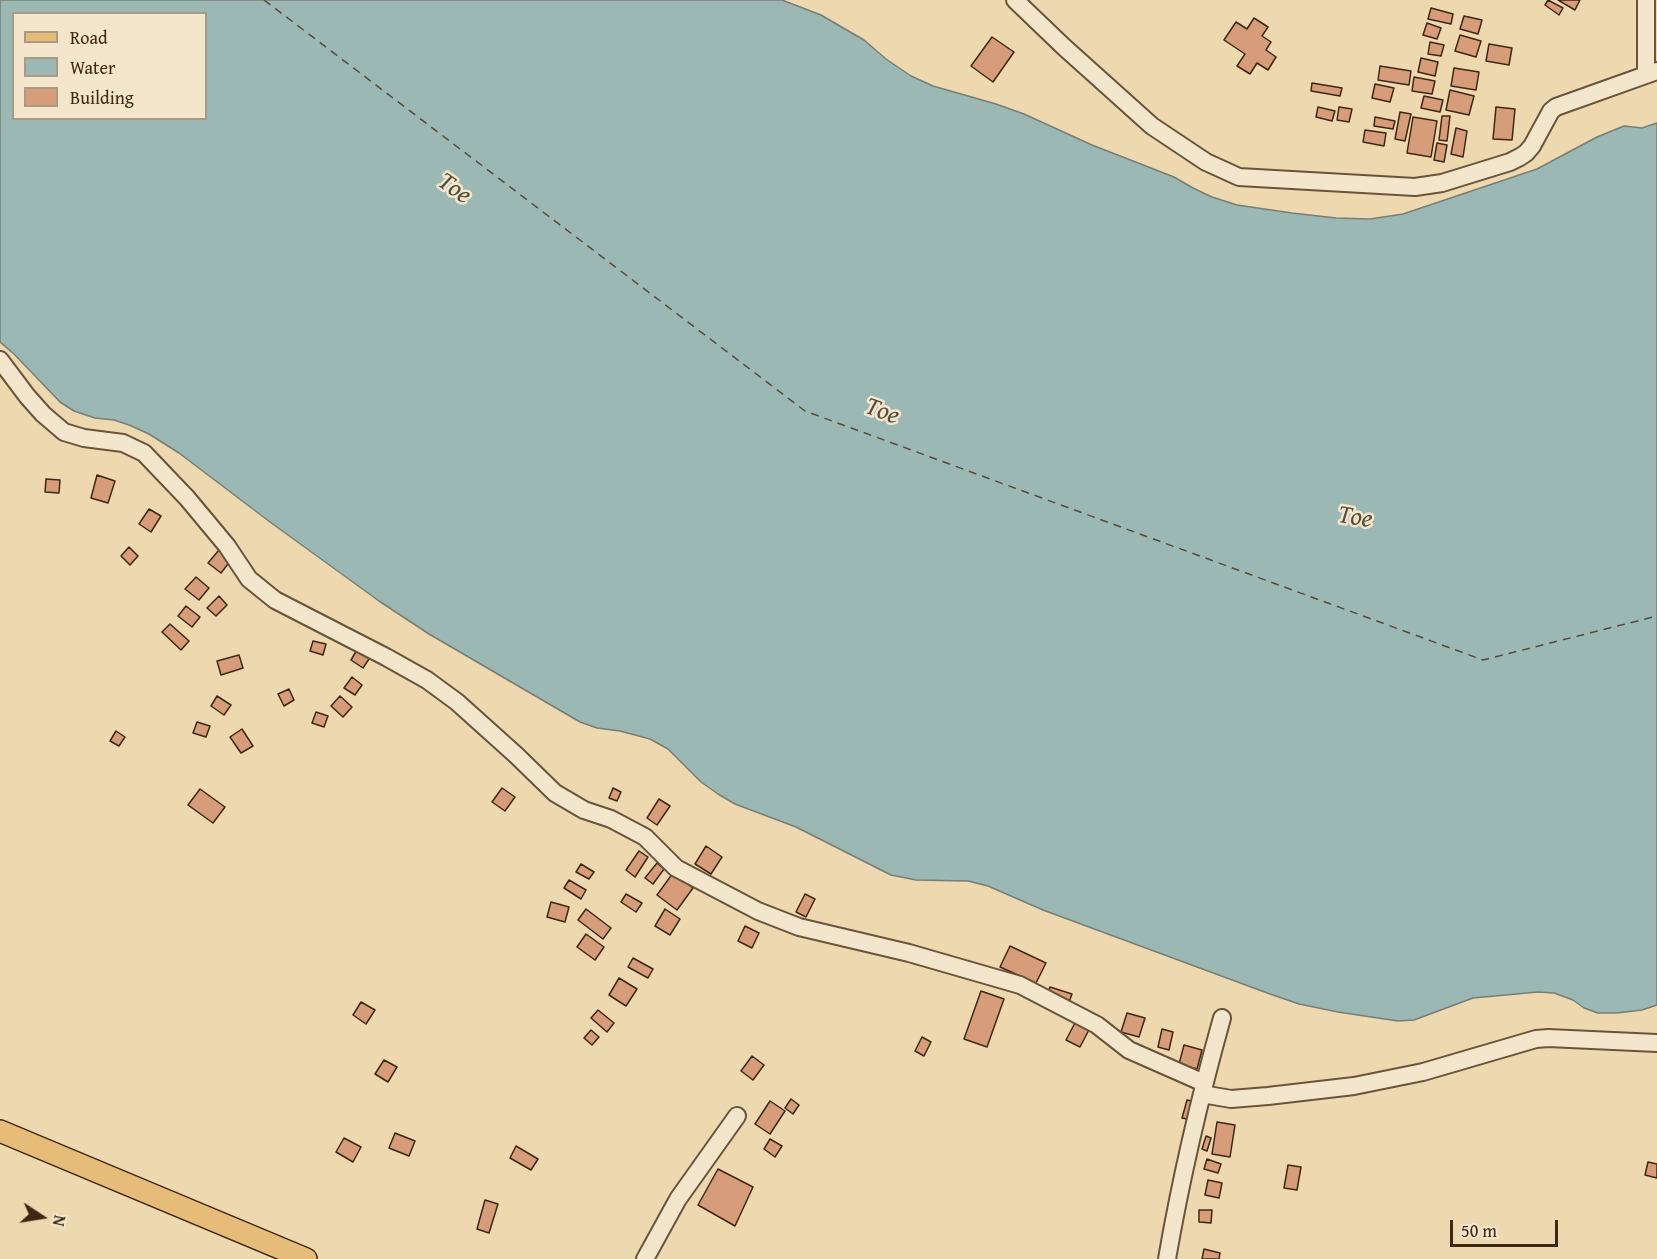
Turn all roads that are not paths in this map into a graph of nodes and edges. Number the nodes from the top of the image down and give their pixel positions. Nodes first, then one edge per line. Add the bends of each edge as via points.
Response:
1 (1015, 0) edge
2 (1646, 0) edge
3 (1652, 73) edge
4 (0, 360) edge
5 (1222, 1018) dead end
6 (1657, 1043) edge
7 (1203, 1088) junction
8 (737, 1116) dead end
9 (0, 1131) edge
10 (306, 1259) edge
11 (645, 1259) edge
12 (1167, 1259) edge

1 - 3 street via 1152,126 1206,162 1239,177 1415,187 1442,183 1510,162 1526,153 1556,107
2 - 3 street
4 - 7 street via 42,414 64,432 123,443 144,453 227,546 249,579 275,600 427,680 457,702 555,793 645,837 676,868 758,911 799,927 1020,985
5 - 7 street
6 - 7 street via 1536,1039 1354,1086 1231,1099
7 - 12 street
8 - 11 street via 678,1199
9 - 10 main road

